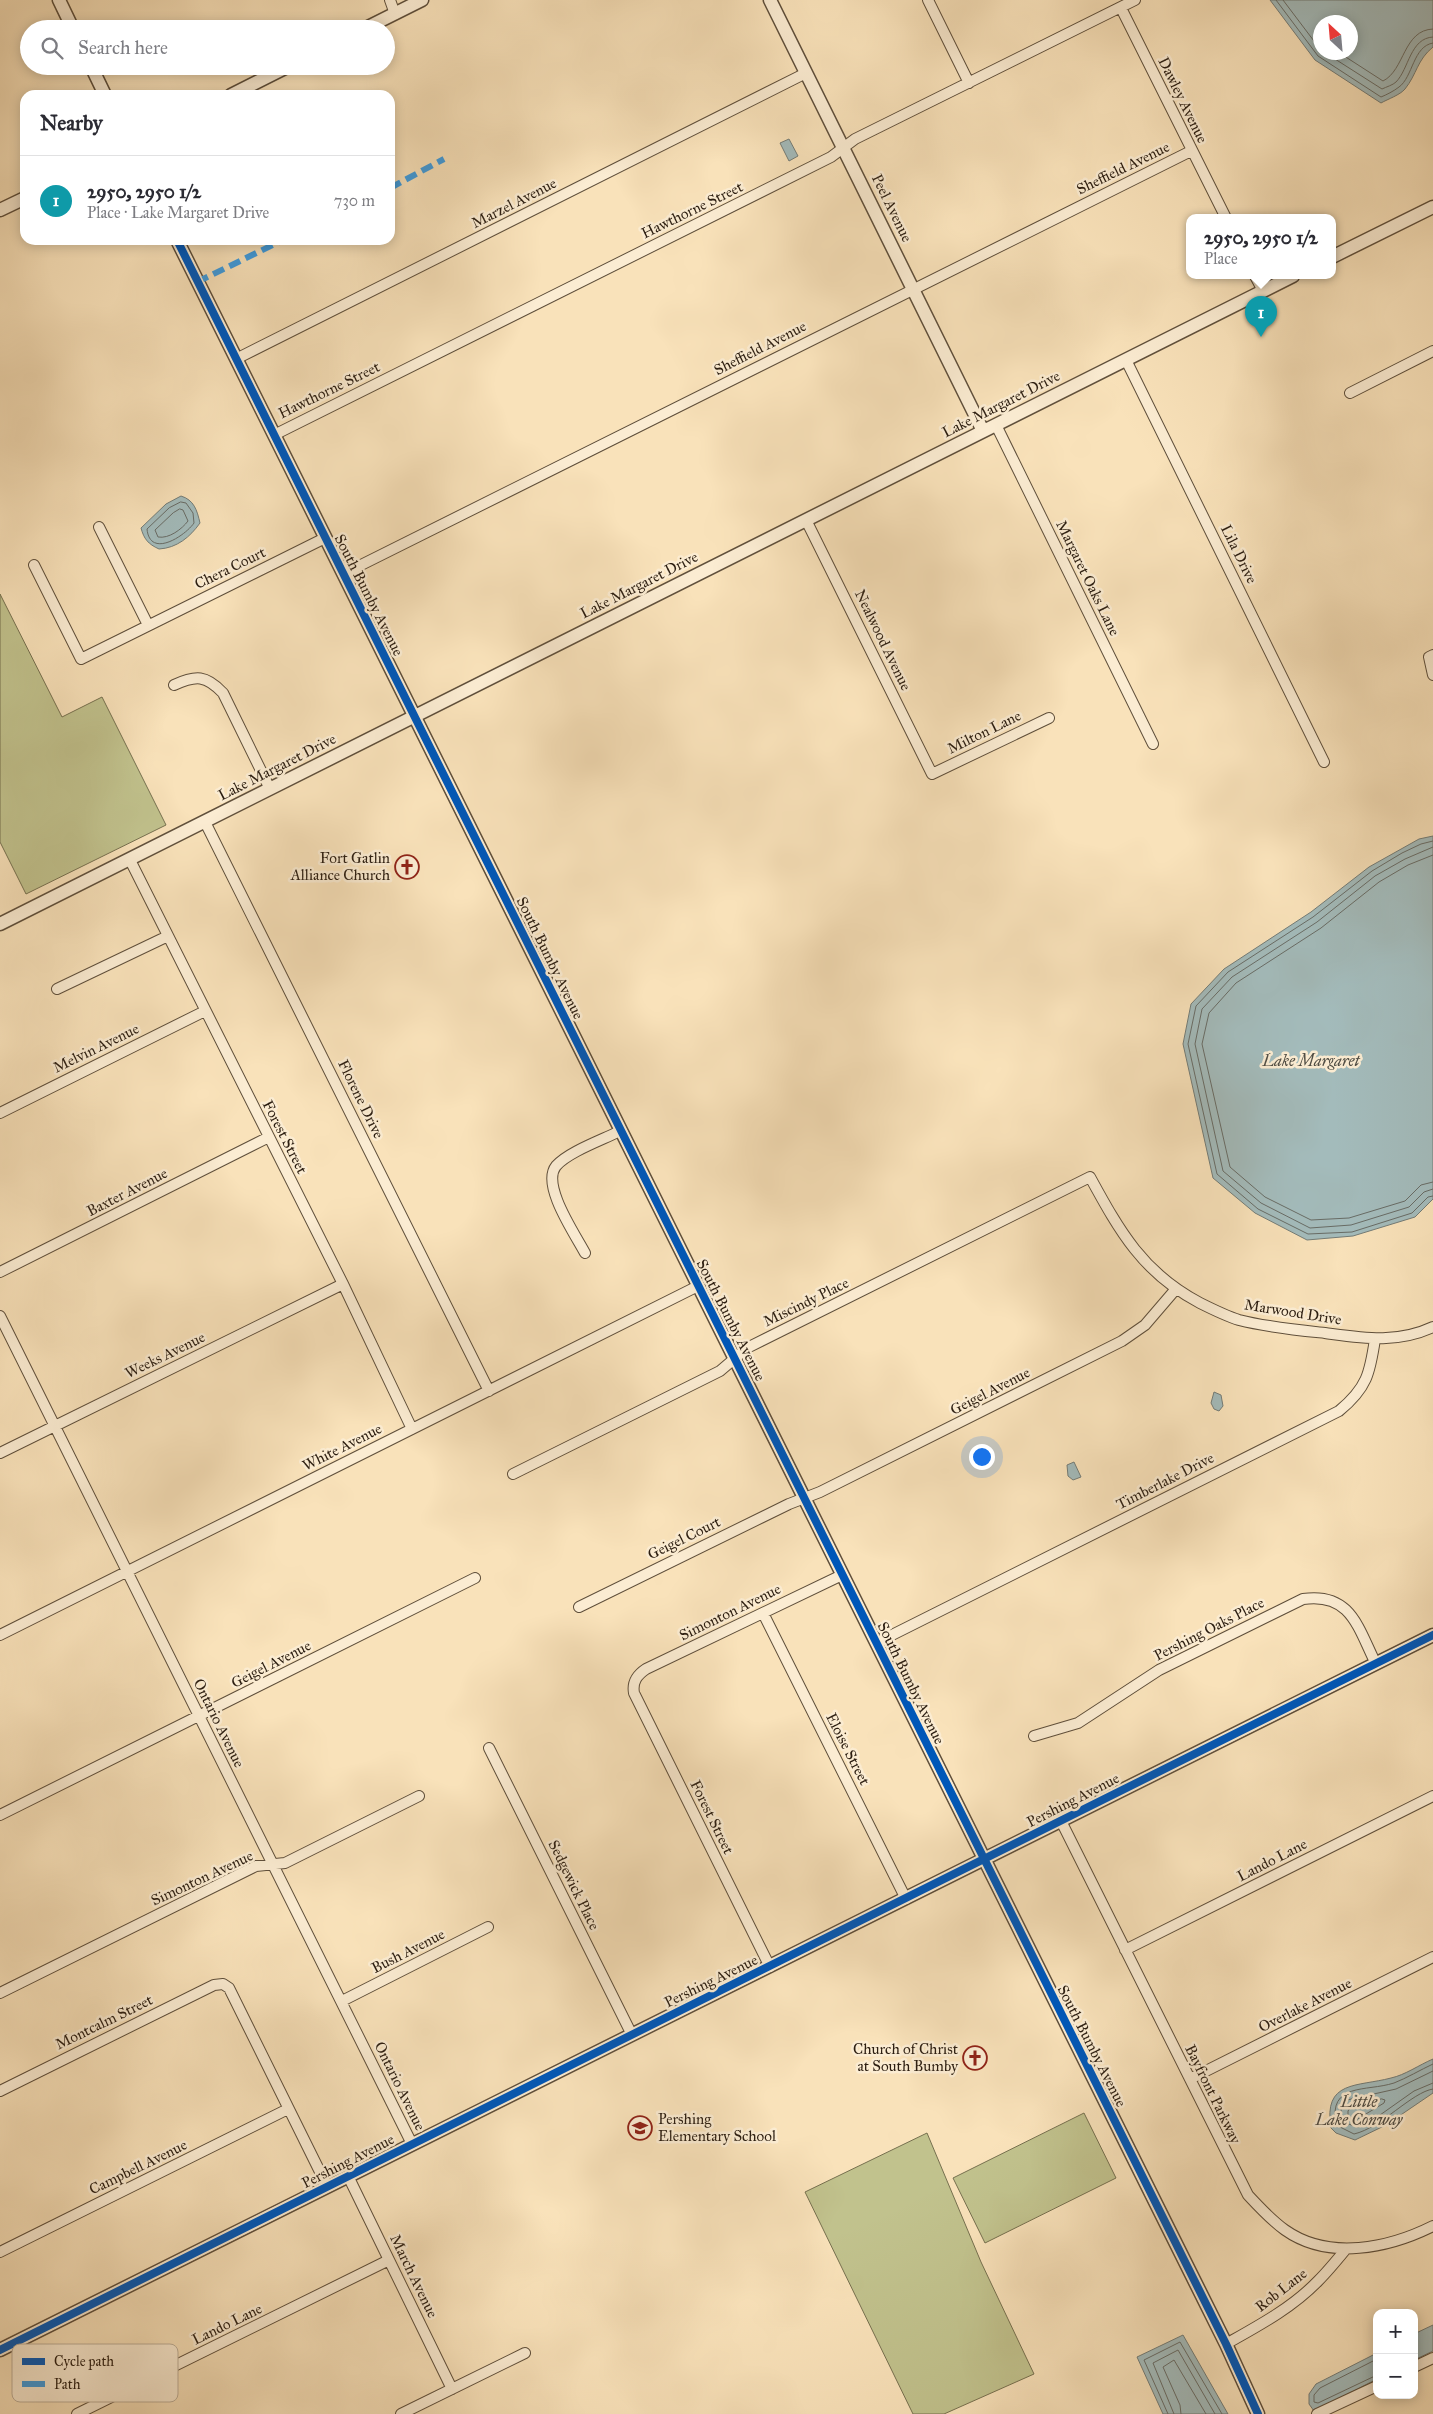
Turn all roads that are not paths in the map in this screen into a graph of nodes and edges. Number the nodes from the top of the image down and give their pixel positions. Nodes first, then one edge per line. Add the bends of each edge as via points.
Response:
1 (59, 0) edge
2 (390, 0) edge
3 (422, 0) edge
4 (770, 0) edge
5 (928, 0) edge
6 (1135, 0) edge
7 (1121, 8) junction
8 (395, 14) junction
9 (69, 20) edge
10 (383, 20) edge
11 (806, 73) junction
12 (95, 75) edge
13 (271, 75) edge
14 (969, 83) junction
15 (103, 90) edge
16 (242, 90) edge
17 (844, 148) junction
18 (1192, 151) junction
19 (20, 200) edge
20 (1433, 207) edge
21 (0, 210) edge
22 (1224, 214) edge
23 (179, 245) edge
24 (1336, 255) edge
25 (1257, 279) edge
26 (1287, 279) edge
27 (913, 289) junction
28 (1263, 291) junction
29 (1433, 351) edge
30 (236, 359) junction
31 (1126, 360) junction
32 (1350, 393) dead end
33 (996, 424) junction
34 (983, 431) junction
35 (274, 435) junction
36 (806, 520) junction
37 (99, 527) dead end
38 (325, 538) junction
39 (34, 565) dead end
40 (343, 574) junction
41 (148, 625) junction
42 (1433, 655) edge
43 (1433, 675) edge
44 (174, 685) dead end
45 (415, 716) junction
46 (1049, 718) dead end
47 (1153, 744) dead end
48 (1324, 762) dead end
49 (932, 774) joint
50 (270, 789) junction
51 (205, 822) junction
52 (130, 860) junction
53 (0, 924) edge
54 (168, 936) junction
55 (57, 989) dead end
56 (205, 1011) junction
57 (0, 1113) edge
58 (620, 1131) junction
59 (268, 1138) junction
60 (1090, 1177) joint
61 (585, 1253) dead end
62 (0, 1272) edge
63 (343, 1284) junction
64 (698, 1286) junction
65 (1175, 1290) junction
66 (0, 1316) edge
67 (1433, 1327) edge
68 (1375, 1339) junction
69 (735, 1358) junction
70 (489, 1391) junction
71 (55, 1426) junction
72 (412, 1428) junction
73 (0, 1454) edge
74 (513, 1474) dead end
75 (804, 1499) junction
76 (128, 1570) junction
77 (842, 1575) junction
78 (475, 1578) dead end
79 (579, 1607) dead end
80 (763, 1613) junction
81 (0, 1635) edge
82 (1433, 1635) edge
83 (876, 1643) junction
84 (1376, 1664) junction
85 (635, 1680) joint
86 (199, 1717) junction
87 (1034, 1736) dead end
88 (489, 1748) dead end
89 (419, 1796) dead end
90 (1433, 1796) edge
91 (0, 1815) edge
92 (1061, 1821) junction
93 (983, 1860) junction
94 (272, 1864) junction
95 (906, 1899) junction
96 (488, 1927) dead end
97 (1125, 1950) junction
98 (1433, 1957) edge
99 (770, 1967) junction
100 (0, 1993) edge
101 (342, 2001) junction
102 (632, 2035) junction
103 (1190, 2079) junction
104 (0, 2091) edge
105 (288, 2109) junction
106 (412, 2144) junction
107 (348, 2176) junction
108 (327, 2186) junction
109 (1433, 2226) edge
110 (1346, 2249) junction
111 (0, 2252) edge
112 (389, 2260) junction
113 (1226, 2344) junction
114 (0, 2350) edge
115 (525, 2353) dead end
116 (1433, 2358) edge
117 (178, 2364) edge
118 (1418, 2365) edge
119 (1373, 2388) edge
120 (452, 2389) junction
121 (101, 2402) edge
122 (1330, 2411) edge
123 (77, 2414) edge
124 (402, 2414) edge
125 (1258, 2414) edge
126 (1317, 2414) edge

1 - 9 street
2 - 8 street
3 - 8 street
4 - 11 street, Peel Avenue
5 - 14 street
6 - 7 street
7 - 14 street, Hawthorne Street
7 - 18 street, Dawley Avenue
8 - 10 street
11 - 17 street, Peel Avenue
11 - 30 street, Marzel Avenue
12 - 15 street
13 - 16 street
14 - 17 street, Hawthorne Street
17 - 27 street, Peel Avenue
17 - 35 street, Hawthorne Street
18 - 22 street, Dawley Avenue
18 - 27 street, Sheffield Avenue
19 - 21 street
20 - 24 street
23 - 30 street, South Bumby Avenue
25 - 28 street
26 - 28 street, Lake Margaret Drive
27 - 34 street, Peel Avenue
27 - 40 street, Sheffield Avenue
28 - 31 street, Lake Margaret Drive
29 - 32 street
30 - 35 street, South Bumby Avenue
31 - 33 street, Lake Margaret Drive
31 - 48 street, Lila Drive
33 - 34 street, Lake Margaret Drive
33 - 47 street, Margaret Oaks Lane
34 - 36 street, Lake Margaret Drive
35 - 38 street, South Bumby Avenue
36 - 45 street, Lake Margaret Drive
36 - 49 street, Nealwood Avenue
37 - 41 street
38 - 40 street, South Bumby Avenue
38 - 41 street, Chera Court
39 - 41 street, Chera Court via 81,659
40 - 45 street, South Bumby Avenue
42 - 43 street via 1429,657
44 - 50 street via 200,678 212,682 223,693
45 - 50 street, Lake Margaret Drive
45 - 58 street, South Bumby Avenue
46 - 49 street, Milton Lane
50 - 51 street, Lake Margaret Drive
51 - 52 street, Lake Margaret Drive
51 - 70 street, Florene Drive
52 - 53 street, Lake Margaret Drive
52 - 54 street, Forest Street
54 - 55 street
54 - 56 street, Forest Street
56 - 57 street, Melvin Avenue
56 - 59 street, Forest Street
58 - 61 street via 566,1158 552,1174 551,1186 555,1196
58 - 64 street, South Bumby Avenue
59 - 62 street, Baxter Avenue
59 - 63 street, Forest Street
60 - 65 street, Marwood Drive via 1126,1239
60 - 69 street, Miscindy Place via 747,1348
63 - 71 street, Weeks Avenue
63 - 72 street, Forest Street
64 - 69 street, South Bumby Avenue
64 - 70 street, White Avenue
65 - 68 street, Marwood Drive via 1238,1320
65 - 75 street, Geigel Avenue via 1145,1325 1122,1341
66 - 71 street, Ontario Avenue
67 - 68 street via 1402,1338
68 - 83 street, Timberlake Drive via 1370,1372 1363,1388 1340,1411
69 - 74 street, Miscindy Place via 720,1370
69 - 75 street, South Bumby Avenue
70 - 72 street, White Avenue
71 - 73 street, Weeks Avenue
71 - 76 street, Ontario Avenue
72 - 76 street, White Avenue
75 - 77 street, South Bumby Avenue
75 - 79 street, Geigel Court
76 - 81 street, White Avenue
76 - 86 street, Ontario Avenue
77 - 80 street, Simonton Avenue
77 - 83 street, South Bumby Avenue
78 - 86 street, Geigel Avenue
80 - 85 street, Simonton Avenue via 646,1669
80 - 95 street, Eloise Street
82 - 84 street, Pershing Avenue
83 - 93 street, South Bumby Avenue
84 - 87 street, Pershing Oaks Place via 1342,1605 1316,1597 1303,1600 1159,1670 1078,1723
84 - 92 street, Pershing Avenue
85 - 99 street, Forest Street via 634,1693
86 - 91 street, Geigel Avenue
86 - 94 street, Ontario Avenue
88 - 102 street, Sedgewick Place
89 - 94 street, Simonton Avenue via 286,1863
90 - 97 street, Lando Lane
92 - 93 street, Pershing Avenue
92 - 97 street, Bayfront Parkway
93 - 95 street, Pershing Avenue
93 - 113 street, South Bumby Avenue
94 - 100 street, Simonton Avenue via 256,1866
94 - 101 street, Ontario Avenue
95 - 99 street, Pershing Avenue
96 - 101 street, Bush Avenue
97 - 103 street, Bayfront Parkway
98 - 103 street, Overlake Avenue
99 - 102 street, Pershing Avenue
101 - 106 street, Ontario Avenue
102 - 106 street, Pershing Avenue
103 - 110 street, Bayfront Parkway via 1248,2195 1287,2231 1314,2243
104 - 105 street, Montcalm Street via 214,1985 223,1984 229,1988
105 - 108 street
105 - 111 street, Campbell Avenue
106 - 107 street, Pershing Avenue
107 - 108 street, Pershing Avenue
107 - 112 street, March Avenue
108 - 114 street, Pershing Avenue
109 - 110 street, Bayfront Parkway via 1396,2242
110 - 113 street, Rob Lane via 1317,2282 1292,2303
112 - 117 street, Lando Lane
112 - 120 street, March Avenue
113 - 125 street, South Bumby Avenue
115 - 120 street
116 - 118 street
119 - 122 street
120 - 124 street
121 - 123 street, Lando Lane
122 - 126 street

